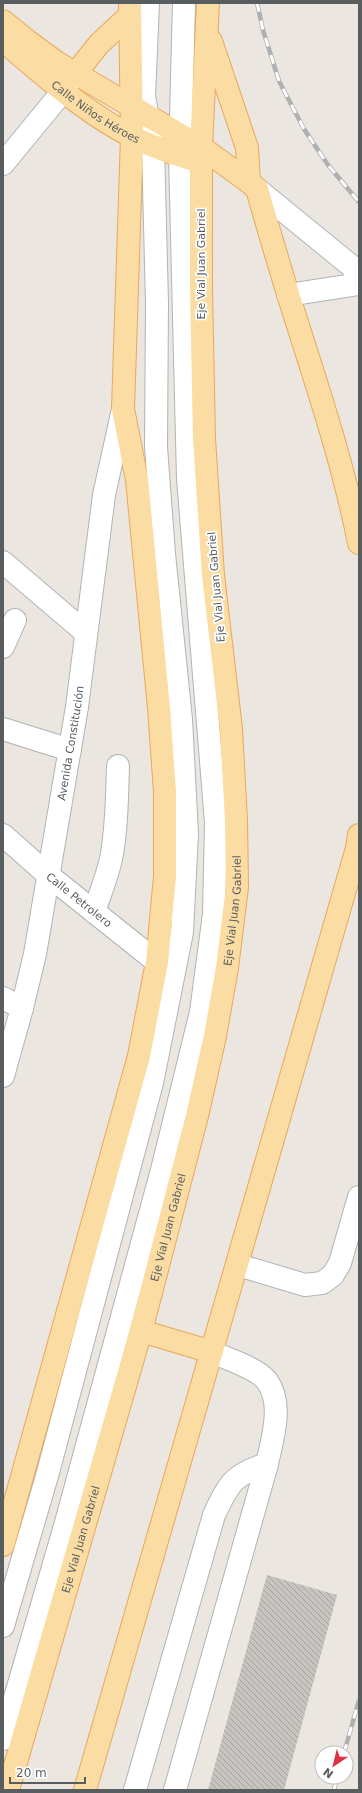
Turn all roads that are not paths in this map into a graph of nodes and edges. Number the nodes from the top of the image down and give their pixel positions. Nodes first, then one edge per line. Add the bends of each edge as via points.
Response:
1 (148, 3) edge
2 (184, 3) edge
3 (208, 3) edge
4 (129, 10) edge
5 (3, 21) edge
6 (208, 28) junction
7 (3, 41) edge
8 (69, 82) junction
9 (139, 110) junction
10 (132, 137) junction
11 (154, 146) junction
12 (181, 146) junction
13 (201, 154) junction
14 (3, 164) edge
15 (253, 185) junction
16 (359, 275) edge
17 (359, 284) edge
18 (288, 295) junction
19 (123, 409) junction
20 (359, 543) edge
21 (3, 562) edge
22 (15, 620) dead end
23 (86, 633) junction
24 (3, 647) edge
25 (3, 729) edge
26 (70, 750) junction
27 (118, 766) dead end
28 (3, 835) edge
29 (359, 835) edge
30 (48, 875) junction
31 (94, 912) junction
32 (157, 962) junction
33 (3, 998) edge
34 (22, 1008) junction
35 (3, 1076) edge
36 (359, 1197) edge
37 (238, 1265) junction
38 (141, 1331) junction
39 (212, 1352) junction
40 (266, 1464) junction
41 (3, 1545) edge
42 (3, 1626) edge
43 (3, 1739) edge
44 (8, 1790) edge
45 (85, 1790) edge
46 (135, 1790) edge
47 (174, 1790) edge

1 - 9 street via 144,96
2 - 12 street
3 - 6 main road, Eje Vial Juan Gabriel
4 - 8 main road
4 - 9 main road
5 - 8 main road, Calle Niños Héroes via 29,42
6 - 13 main road, Eje Vial Juan Gabriel
6 - 15 main road via 247,148
7 - 8 main road, Calle Niños Héroes
8 - 9 main road, Calle Niños Héroes
8 - 10 main road, Calle Niños Héroes via 95,114
8 - 14 street
9 - 10 main road
9 - 11 street
9 - 12 main road, Calle Niños Héroes
10 - 11 main road, Calle Niños Héroes
10 - 19 main road
11 - 12 main road, Calle Niños Héroes
11 - 42 street via 156,447 181,719 187,834 182,932 152,1083 47,1476
12 - 13 main road, Calle Niños Héroes
12 - 43 street via 188,478 216,822 214,914 201,1012 162,1170 65,1526
13 - 15 main road, Calle Niños Héroes
13 - 38 main road, Eje Vial Juan Gabriel via 200,289 204,439 213,575 231,729 237,887 215,1036 197,1116
15 - 16 street
15 - 18 main road
17 - 18 street
18 - 20 main road via 334,440 352,505
19 - 23 street, Avenida Constitución via 104,495
19 - 32 main road via 137,480 165,792 165,876
21 - 23 street
22 - 24 street
23 - 26 street, Avenida Constitución
25 - 26 street
26 - 30 street, Avenida Constitución
27 - 31 street via 111,858
28 - 30 street, Calle Petrolero
29 - 37 main road
30 - 31 street, Calle Petrolero
30 - 34 street, Avenida Constitución via 35,954
31 - 32 street, Calle Petrolero
32 - 41 main road via 139,1056
33 - 34 street
34 - 35 street, Avenida Constitución
36 - 37 street via 340,1263 333,1275 322,1283 305,1285
37 - 39 main road
38 - 39 main road
38 - 44 main road, Eje Vial Juan Gabriel
39 - 40 street via 254,1371 266,1381 274,1398 276,1419
39 - 45 main road
40 - 46 street via 240,1474 224,1493 214,1515
40 - 47 street

